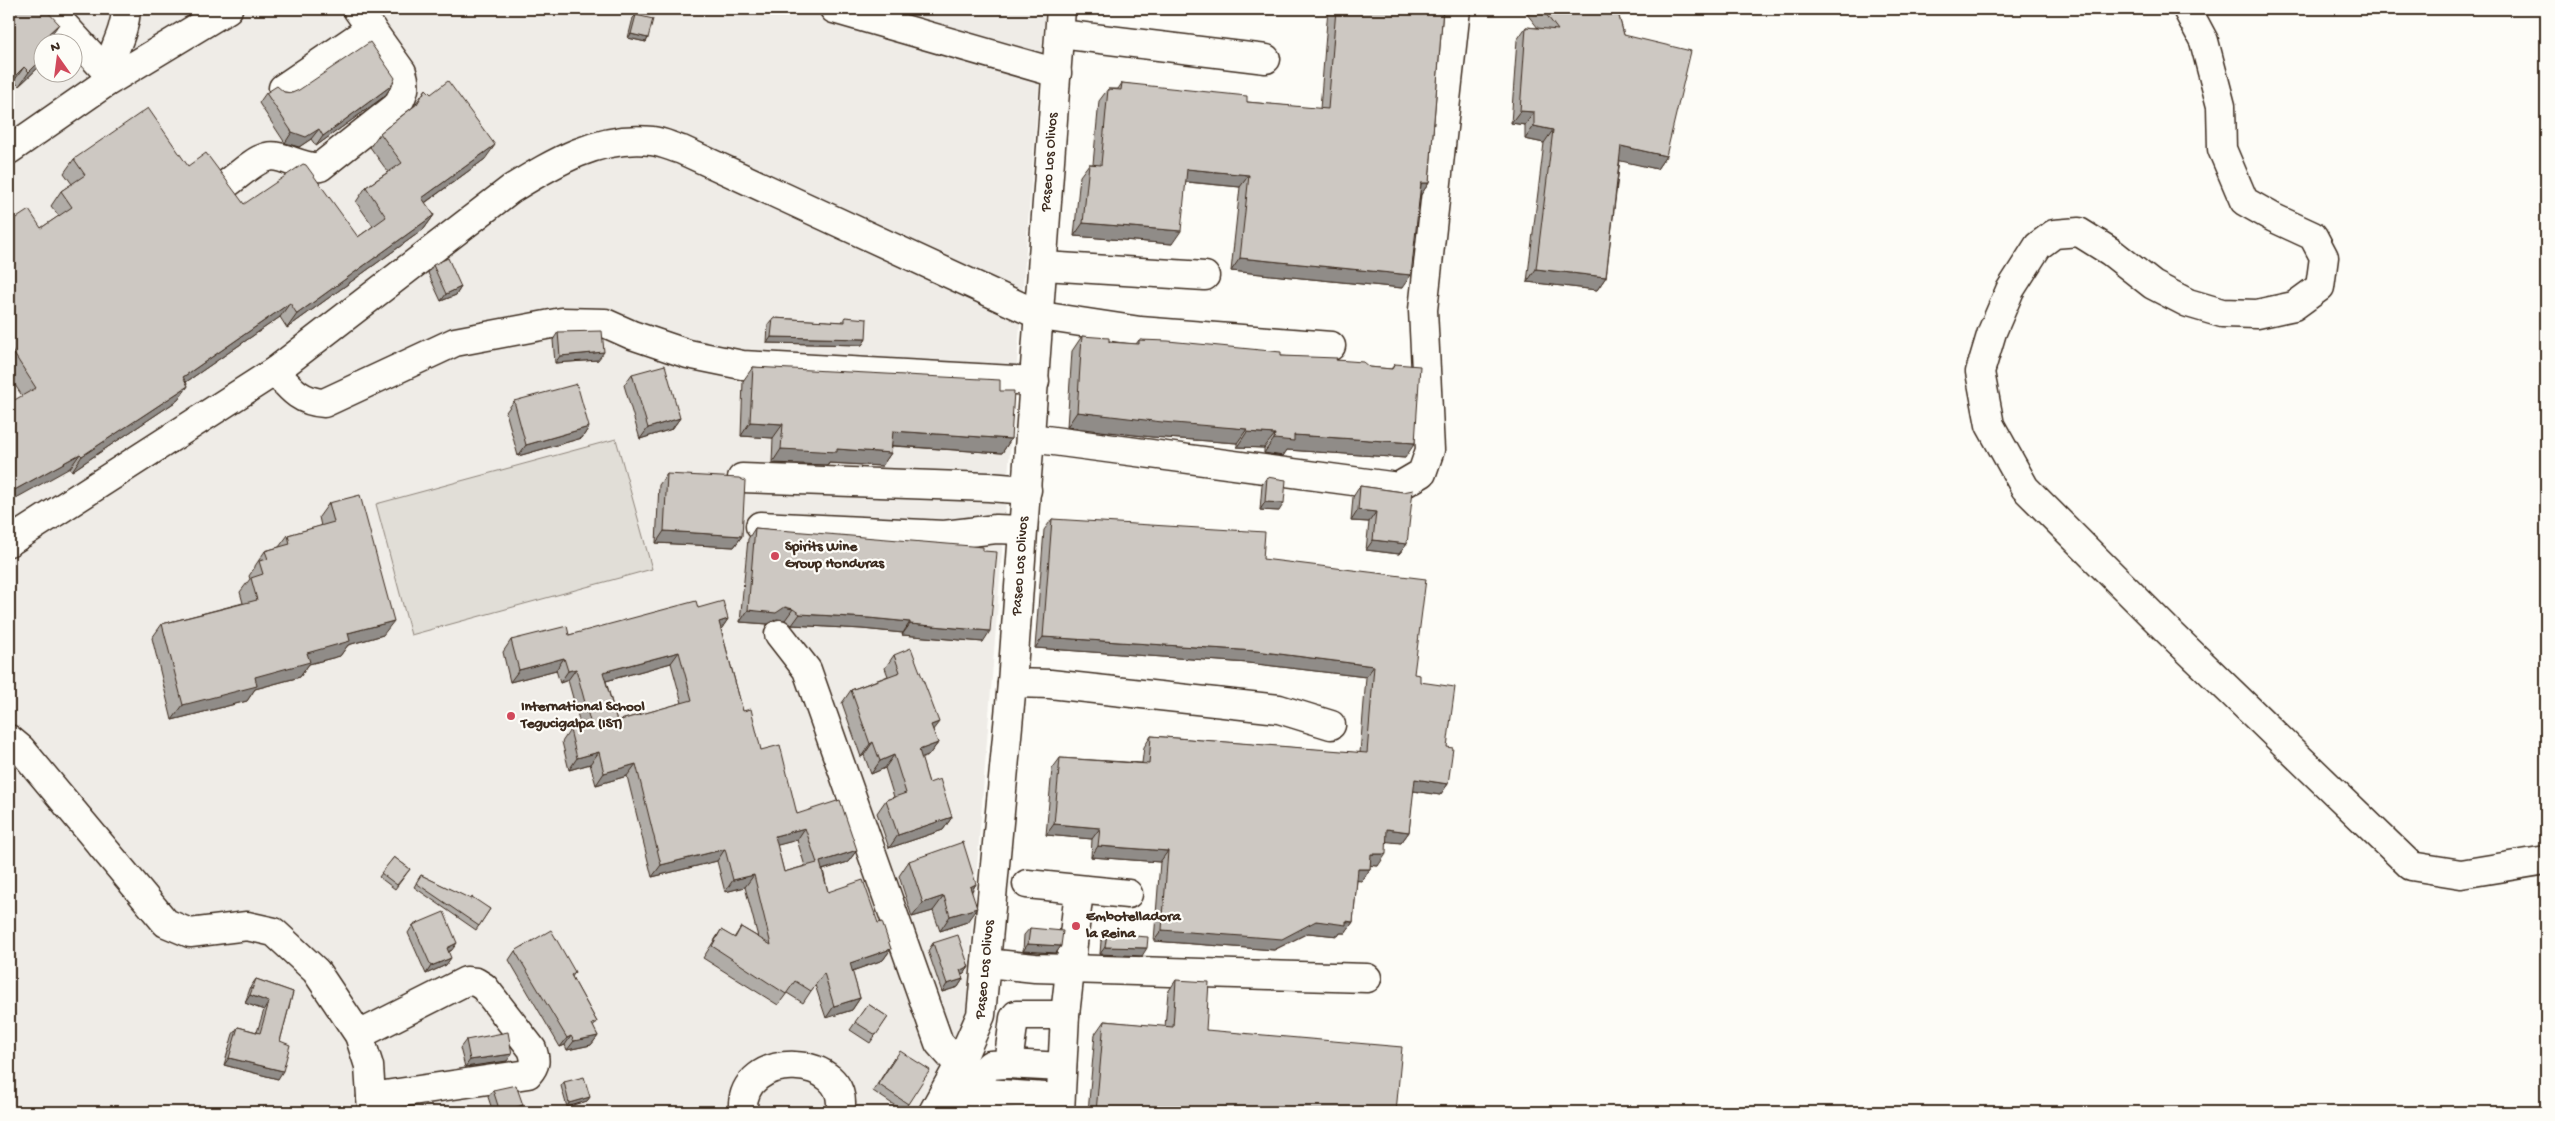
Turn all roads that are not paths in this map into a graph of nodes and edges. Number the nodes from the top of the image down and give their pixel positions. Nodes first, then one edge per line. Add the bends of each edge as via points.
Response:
1 (48, 9) edge
2 (126, 9) edge
3 (228, 9) edge
4 (834, 9) edge
5 (1456, 9) edge
6 (2187, 9) edge
7 (364, 18) edge
8 (1061, 22) edge
9 (1266, 59) dead end
10 (1057, 73) junction
11 (105, 77) junction
12 (283, 88) edge
13 (9, 150) edge
14 (228, 182) edge
15 (1044, 266) junction
16 (1205, 276) dead end
17 (1041, 316) junction
18 (1331, 346) dead end
19 (275, 371) junction
20 (1035, 381) junction
21 (1031, 438) junction
22 (742, 478) edge
23 (1027, 490) junction
24 (760, 526) edge
25 (1023, 530) junction
26 (9, 542) edge
27 (778, 634) dead end
28 (1012, 682) junction
29 (1330, 725) dead end
30 (9, 739) edge
31 (2546, 860) edge
32 (1028, 884) dead end
33 (1079, 890) junction
34 (1128, 894) dead end
35 (986, 963) junction
36 (1071, 969) junction
37 (1367, 978) dead end
38 (1065, 1015) junction
39 (359, 1035) junction
40 (1008, 1064) junction
41 (959, 1065) junction
42 (1062, 1067) junction
43 (967, 1102) edge
44 (372, 1105) edge
45 (1060, 1105) edge
46 (743, 1112) edge
47 (840, 1112) edge
48 (933, 1112) edge

1 - 11 street
2 - 11 street via 126,24
3 - 11 street
4 - 10 street
5 - 21 street via 1423,310 1430,450 1422,473 1398,487
6 - 31 street via 2204,41 2221,106 2222,149 2244,201 2313,236 2324,257 2320,287 2294,306 2257,314 2222,313 2188,303 2153,285 2079,232 2054,234 2038,246 2010,290 1992,332 1980,372 1990,424 2025,488 2411,866 2461,874
7 - 12 street
7 - 14 street via 402,72 405,92 397,106 320,167 266,157
8 - 9 street
8 - 10 street, Paseo Los Olivos
10 - 15 street, Paseo Los Olivos
11 - 13 street
15 - 16 street
15 - 17 street, Paseo Los Olivos
17 - 18 street via 1140,331
17 - 19 street via 682,150 652,141 616,141 586,148 512,189
17 - 20 street, Paseo Los Olivos
19 - 20 street via 296,395 312,403 324,403 455,342 562,322 605,323 688,354 742,365
19 - 26 street
20 - 21 street, Paseo Los Olivos
21 - 23 street, Paseo Los Olivos
22 - 23 street
23 - 25 street, Paseo Los Olivos
24 - 25 street via 944,535
25 - 28 street, Paseo Los Olivos
27 - 41 street via 807,670 939,1042
28 - 29 street via 1279,709
28 - 35 street, Paseo Los Olivos
30 - 39 street via 21,749 166,923 190,933 247,926 274,932 316,971
32 - 33 street
33 - 34 street
33 - 36 street
35 - 36 street
35 - 41 street, Paseo Los Olivos via 981,1015
36 - 37 street
36 - 38 street
38 - 40 street via 1016,1015
38 - 42 street
39 - 44 street via 369,1066
39 - 44 street via 466,981 476,982 532,1049 535,1058 534,1067 528,1074
40 - 42 street
40 - 43 street via 990,1066 985,1070
41 - 48 street, Paseo Los Olivos
42 - 45 street
43 - 45 street
46 - 47 street via 748,1088 760,1074 793,1065 811,1068 825,1075 838,1090

